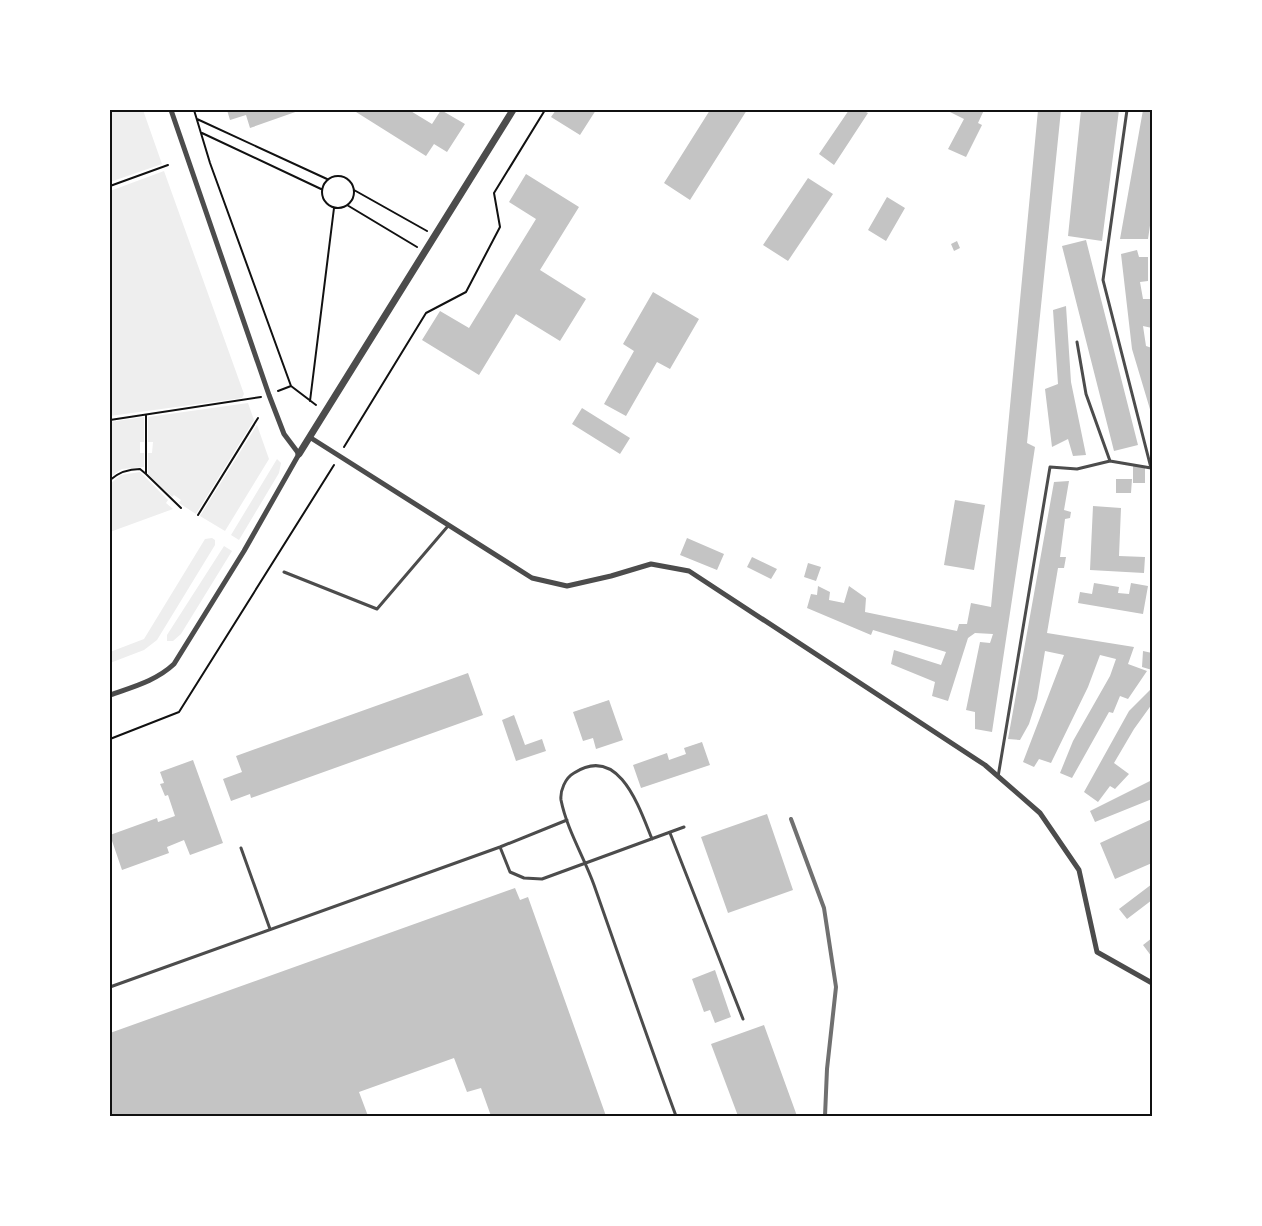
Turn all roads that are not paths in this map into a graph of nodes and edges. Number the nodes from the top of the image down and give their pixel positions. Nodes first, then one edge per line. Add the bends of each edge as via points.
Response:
1 (171, 110) edge
2 (513, 110) edge
3 (1127, 110) edge
4 (1077, 342) dead end
5 (311, 438) junction
6 (299, 454) junction
7 (1110, 461) junction
8 (1152, 468) edge
9 (448, 526) junction
10 (284, 572) dead end
11 (110, 695) edge
12 (998, 777) junction
13 (567, 820) junction
14 (684, 827) dead end
15 (670, 833) junction
16 (652, 839) junction
17 (500, 847) junction
18 (241, 848) dead end
19 (585, 863) junction
20 (270, 929) junction
21 (1152, 983) edge
22 (110, 987) edge
23 (743, 1019) dead end
24 (676, 1116) edge

1 - 6 street via 269,395 284,434
2 - 5 street
3 - 8 lane via 1103,280
4 - 7 lane via 1086,394
5 - 6 street
5 - 9 street
6 - 11 street via 174,664 148,681
7 - 8 lane
7 - 12 lane via 1077,469 1050,467
9 - 10 lane via 377,609
9 - 12 street via 532,578 567,586 651,564 689,571
12 - 21 street via 1040,813 1079,870 1097,952
13 - 16 lane via 561,798 564,784 583,767 596,764 606,767 628,787
13 - 17 lane
13 - 19 lane
14 - 15 lane
15 - 16 lane
15 - 23 lane
16 - 19 lane
17 - 19 lane via 510,872 524,878 542,879
17 - 20 lane
18 - 20 lane
19 - 24 lane
20 - 22 lane

